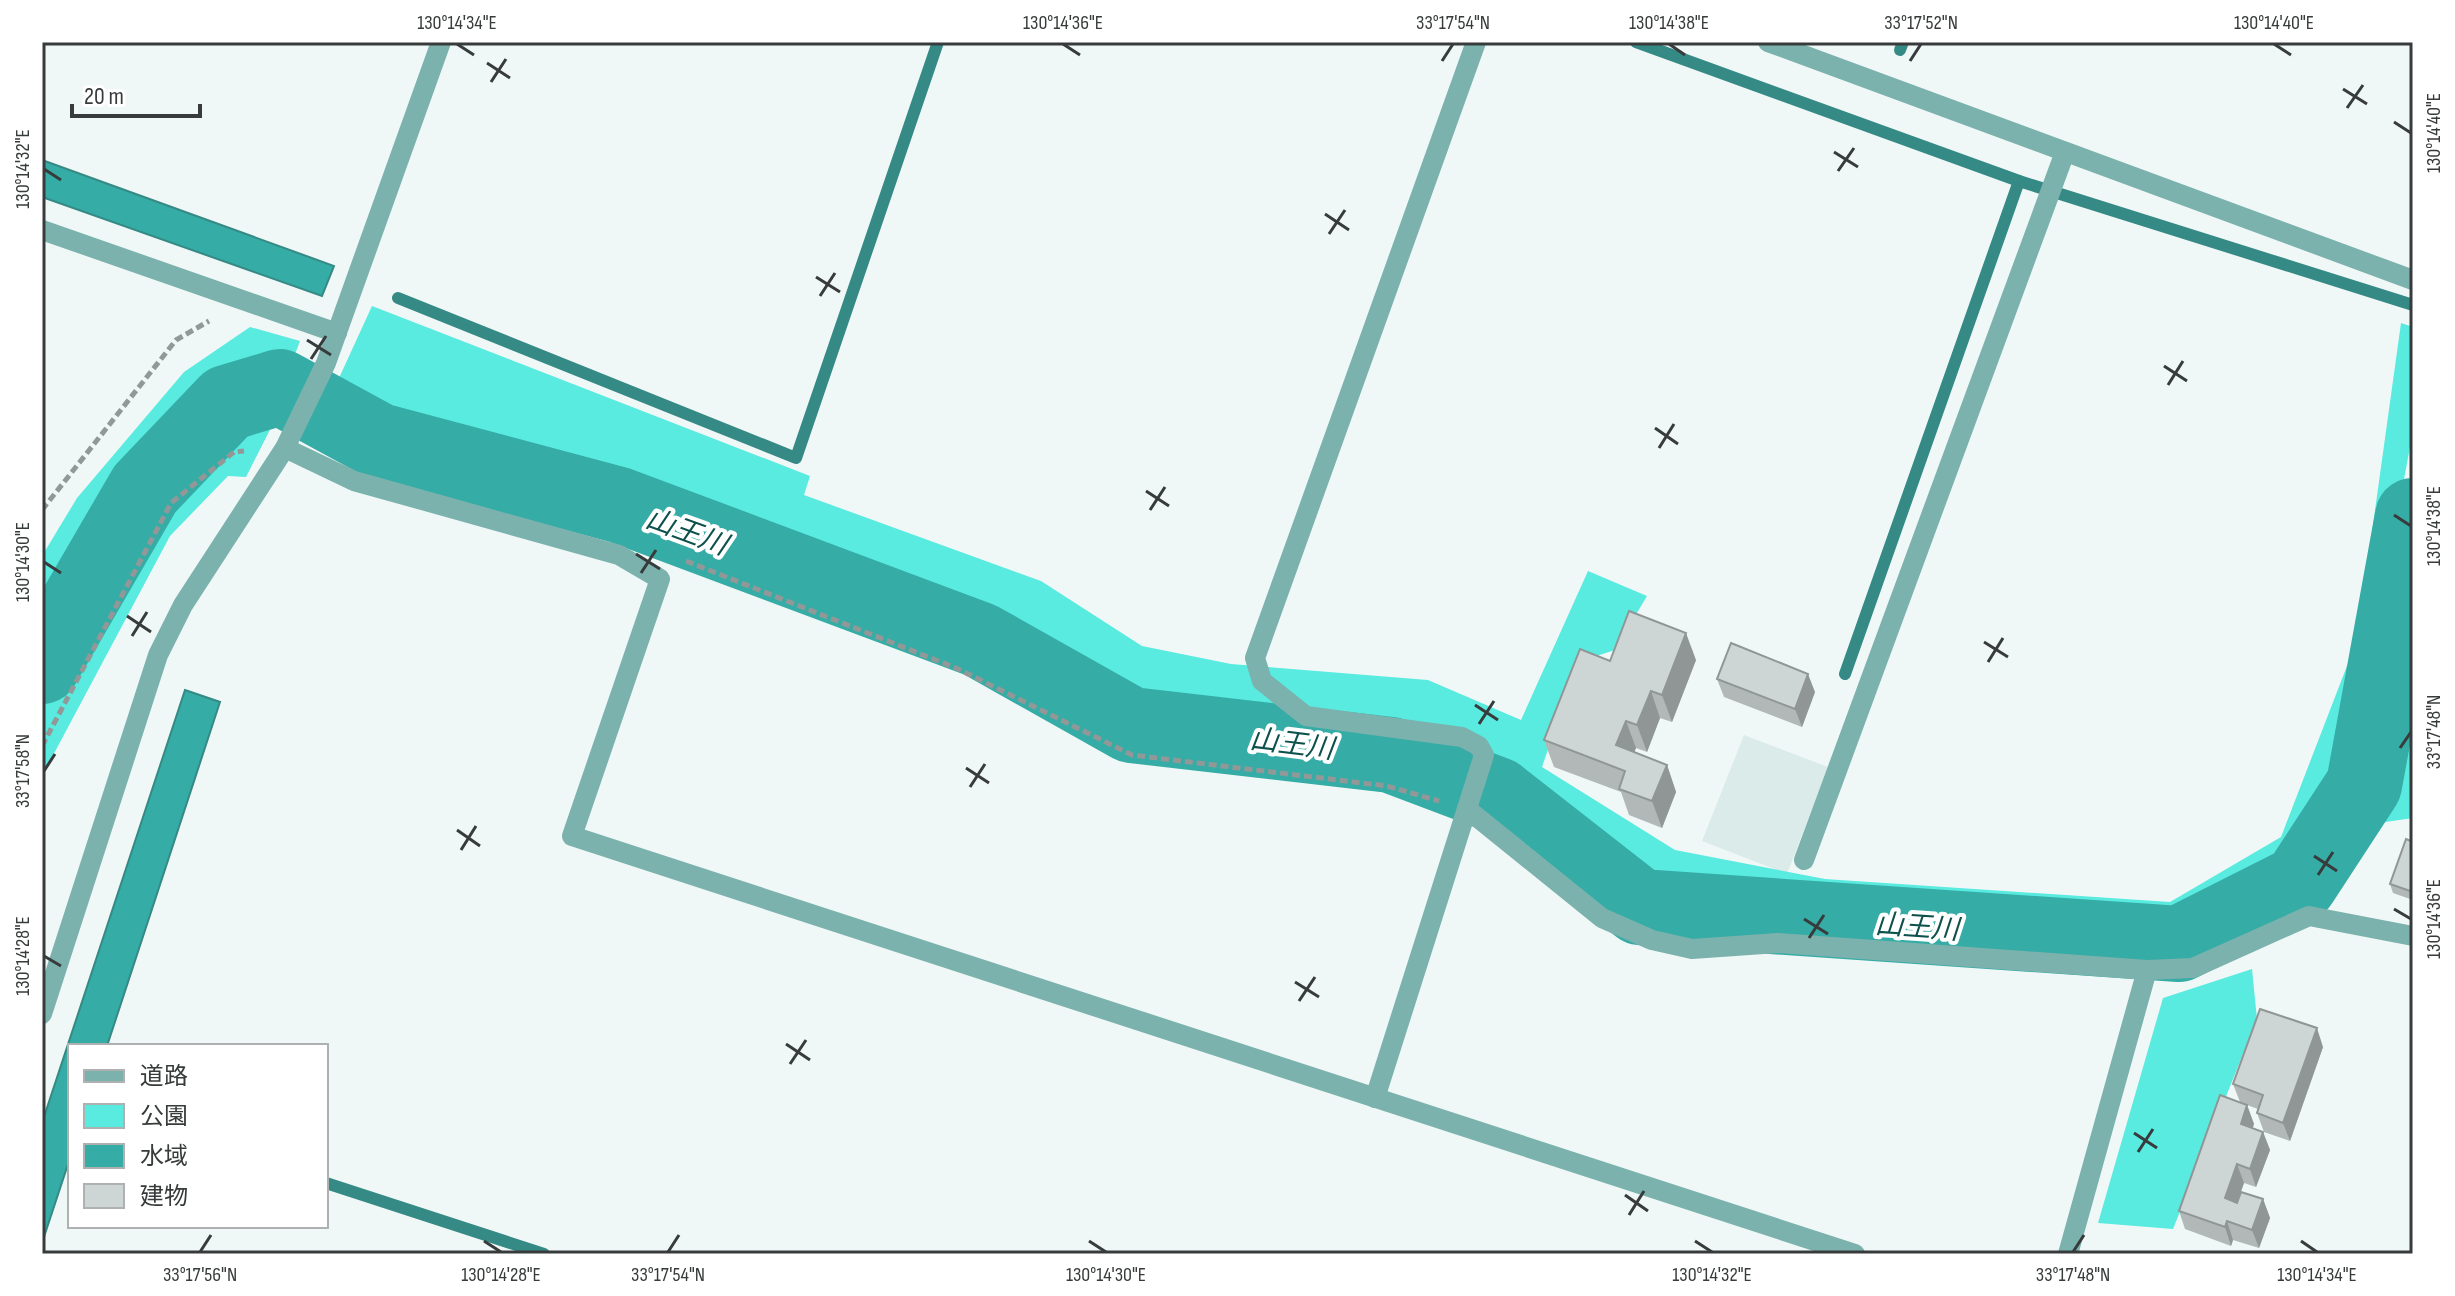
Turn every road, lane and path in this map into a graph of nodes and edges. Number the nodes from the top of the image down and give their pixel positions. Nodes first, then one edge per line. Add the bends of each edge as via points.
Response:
1 (441, 42) edge
2 (1476, 42) edge
3 (1768, 42) edge
4 (2065, 152) junction
5 (42, 230) edge
6 (2413, 280) edge
7 (244, 301) junction
8 (337, 333) junction
9 (285, 448) junction
10 (42, 510) edge
11 (660, 579) junction
12 (42, 746) edge
13 (1467, 809) junction
14 (1804, 860) dead end
15 (2413, 936) edge
16 (2147, 970) junction
17 (42, 1014) edge
18 (1375, 1098) junction
19 (1855, 1254) edge
20 (2068, 1254) edge

1 - 8 street
2 - 13 street via 1255,658 1262,681 1306,716 1462,737 1479,746 1484,755
3 - 4 street
4 - 6 street
4 - 14 street
5 - 7 street
7 - 8 street
7 - 10 path via 176,340
8 - 9 street
9 - 11 street via 354,481 619,555
9 - 12 path via 234,452 171,503
9 - 17 street via 183,605 158,655
11 - 13 path via 671,555 956,668 1132,755 1387,786
11 - 18 street via 572,836
13 - 16 street via 1602,918 1652,940 1692,949 1778,943
13 - 18 street
15 - 16 street via 2309,916 2193,968
16 - 20 street
18 - 19 street

